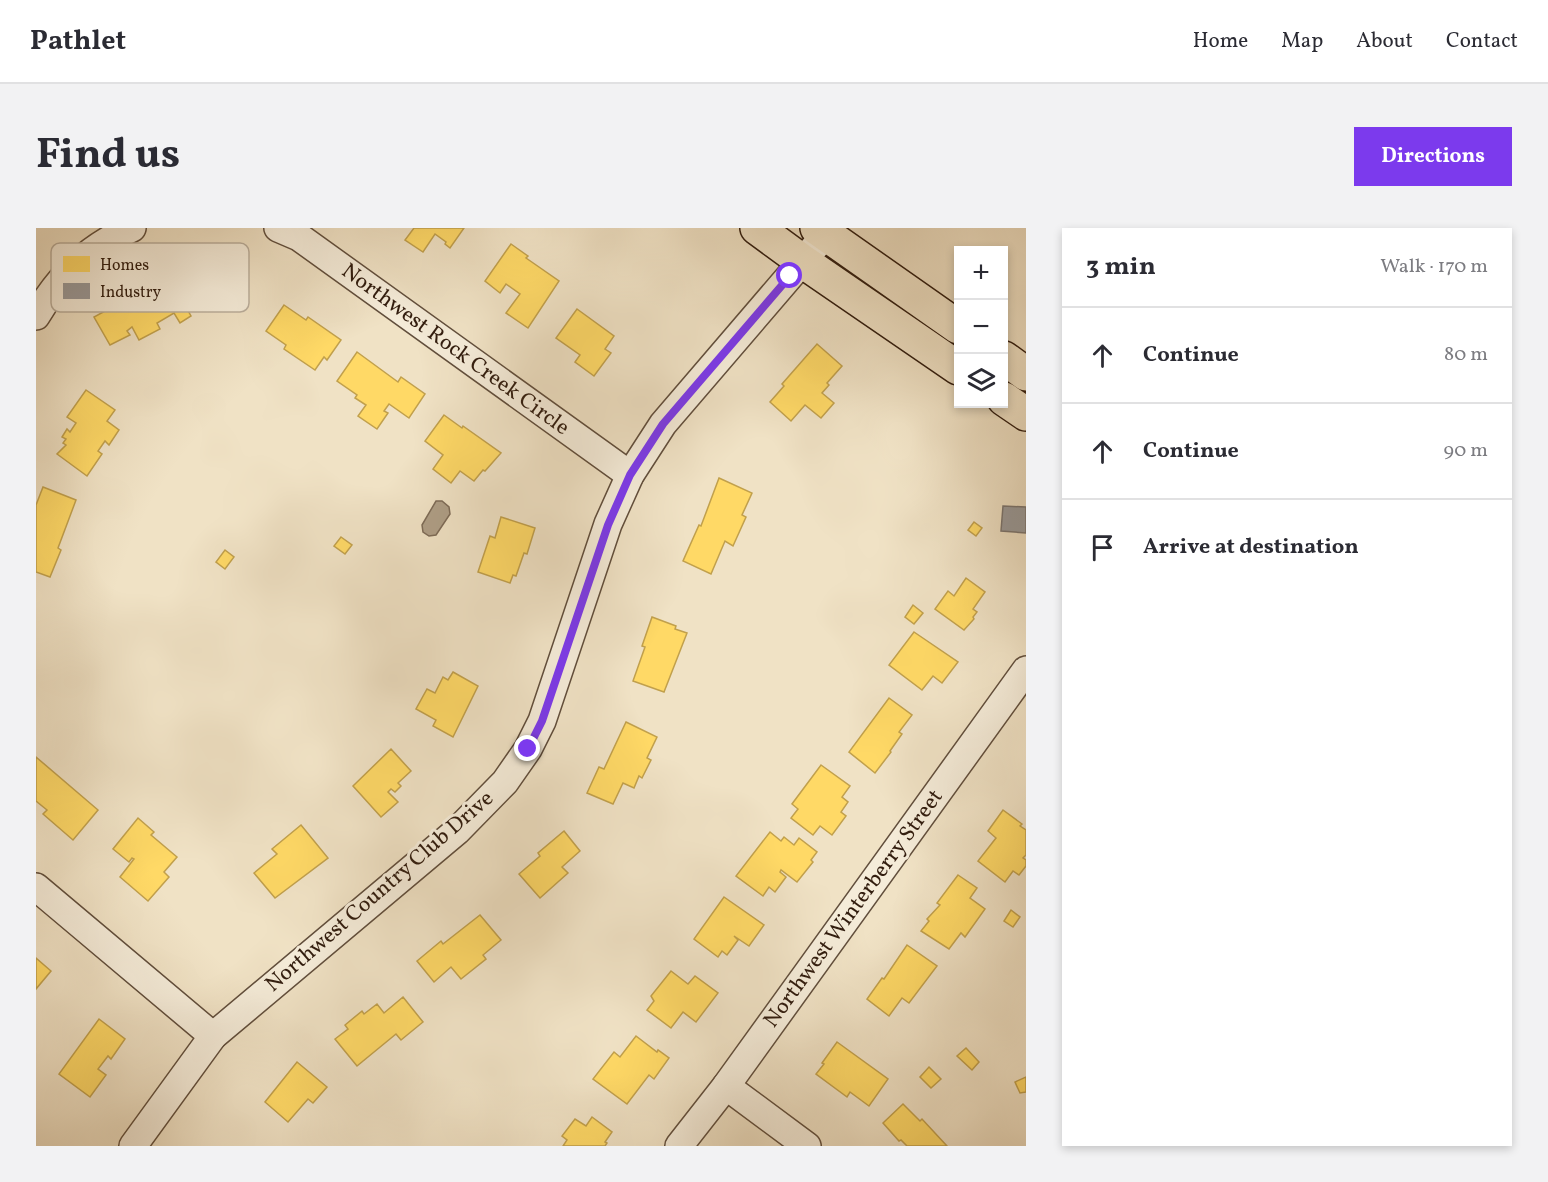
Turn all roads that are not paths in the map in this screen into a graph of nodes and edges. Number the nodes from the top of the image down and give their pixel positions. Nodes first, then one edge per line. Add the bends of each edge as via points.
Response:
1 (132, 228) edge
2 (278, 228) edge
3 (758, 228) edge
4 (818, 240) edge
5 (103, 243) edge
6 (51, 290) edge
7 (36, 316) edge
8 (954, 325) edge
9 (1008, 361) edge
10 (954, 364) edge
11 (1026, 374) edge
12 (1008, 402) edge
13 (1026, 414) edge
14 (630, 475) junction
15 (1026, 670) edge
16 (36, 887) edge
17 (213, 1036) junction
18 (726, 1086) junction
19 (134, 1146) edge
20 (679, 1146) edge
21 (807, 1146) edge

1 - 5 street
2 - 14 street, Northwest Rock Creek Circle via 298,237
3 - 4 main road
4 - 8 main road
4 - 10 main road
4 - 14 street, Northwest Country Club Drive via 663,424
6 - 7 street
9 - 11 main road
12 - 13 main road
14 - 17 street, Northwest Country Club Drive via 608,525 542,721 504,782 457,831
15 - 18 street, Northwest Winterberry Street
16 - 17 street
17 - 19 street, Northwest Country Club Drive
18 - 20 street, Northwest Winterberry Street
18 - 21 street

